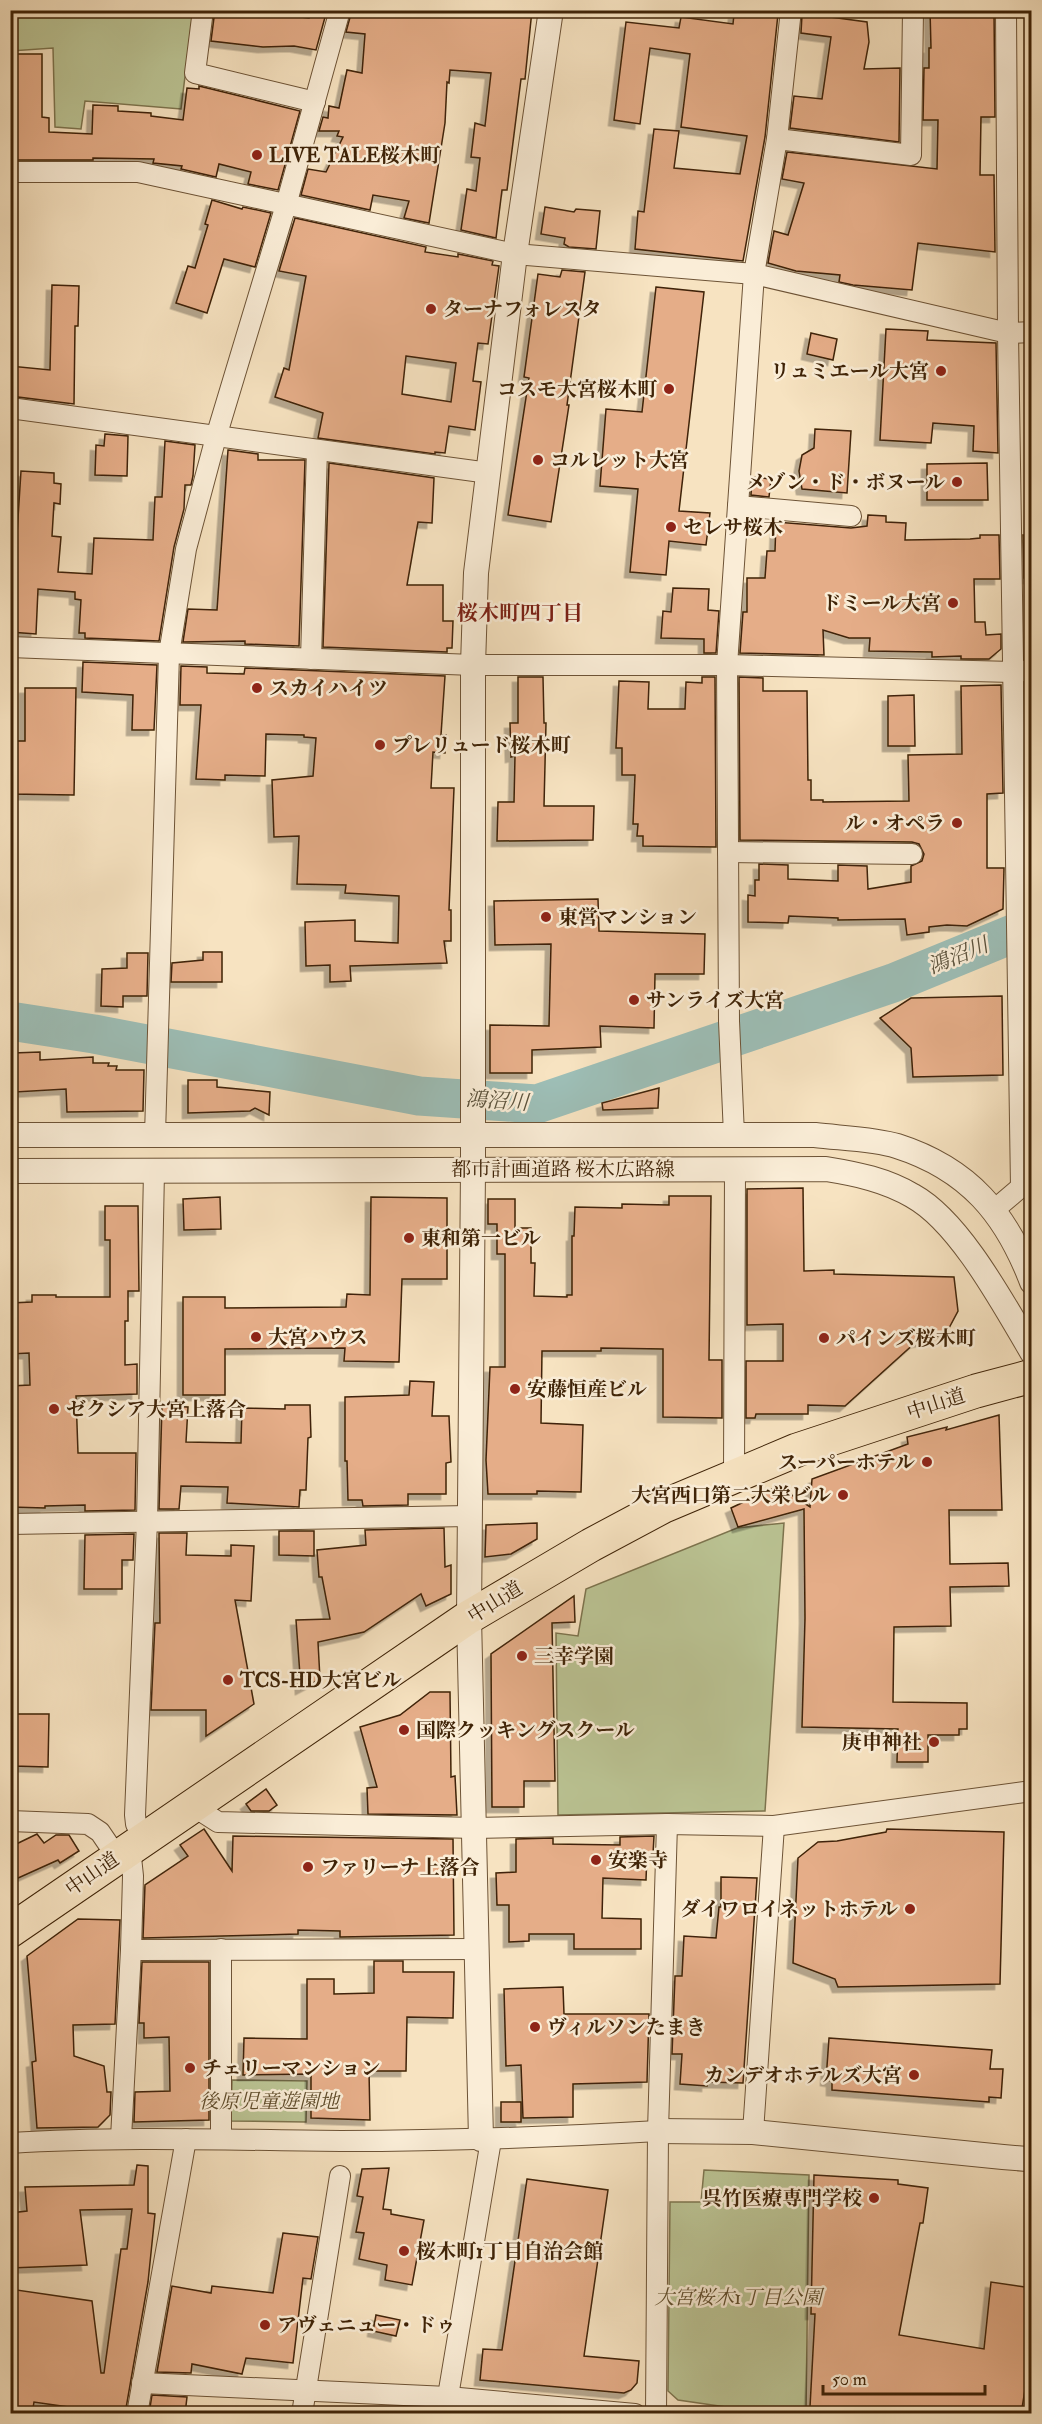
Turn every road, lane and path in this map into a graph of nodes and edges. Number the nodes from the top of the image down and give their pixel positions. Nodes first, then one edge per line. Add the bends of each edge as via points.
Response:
1 (203, 10) edge
2 (340, 10) edge
3 (552, 10) edge
4 (791, 10) edge
5 (913, 10) edge
6 (1006, 10) edge
7 (315, 102) junction
8 (777, 139) junction
9 (10, 172) edge
10 (286, 205) junction
11 (515, 254) junction
12 (754, 274) junction
13 (1032, 332) edge
14 (1008, 333) junction
15 (10, 408) edge
16 (216, 437) junction
17 (316, 450) junction
18 (489, 473) junction
19 (738, 506) junction
20 (851, 516) dead end
21 (10, 646) edge
22 (169, 654) junction
23 (311, 659) junction
24 (473, 665) junction
25 (727, 665) junction
26 (1022, 671) edge
27 (728, 852) junction
28 (912, 854) dead end
29 (472, 1122) junction
30 (10, 1135) edge
31 (155, 1135) junction
32 (734, 1135) junction
33 (473, 1169) junction
34 (735, 1169) junction
35 (10, 1170) edge
36 (154, 1171) junction
37 (994, 1210) junction
38 (1032, 1282) edge
39 (1032, 1352) edge
40 (1032, 1376) edge
41 (734, 1476) junction
42 (469, 1516) junction
43 (147, 1521) junction
44 (10, 1524) edge
45 (469, 1617) junction
46 (1032, 1791) edge
47 (193, 1806) junction
48 (10, 1821) edge
49 (667, 1824) junction
50 (774, 1826) junction
51 (475, 1828) junction
52 (130, 1848) junction
53 (10, 1931) edge
54 (221, 1949) junction
55 (478, 1949) junction
56 (131, 1950) junction
57 (658, 2131) junction
58 (753, 2132) junction
59 (121, 2138) junction
60 (221, 2138) junction
61 (186, 2139) junction
62 (486, 2139) junction
63 (10, 2143) edge
64 (1032, 2157) edge
65 (340, 2176) dead end
66 (142, 2383) junction
67 (306, 2390) junction
68 (446, 2405) edge
69 (137, 2414) edge
70 (302, 2414) edge
71 (635, 2414) edge
72 (656, 2414) edge

1 - 7 street via 195,73
2 - 7 street
3 - 11 street
4 - 8 street
5 - 8 street via 911,155
6 - 14 street
7 - 10 street
8 - 12 street
9 - 10 street via 138,172
10 - 11 street
10 - 16 street
11 - 12 street
11 - 18 street
12 - 14 street
12 - 19 street
13 - 14 street
14 - 26 street
15 - 16 street
16 - 17 street
16 - 22 street via 186,549
17 - 18 street
17 - 23 street
18 - 24 street via 476,573
19 - 20 street
19 - 25 street
21 - 22 street
22 - 23 street
22 - 31 street
23 - 24 street
24 - 25 street
24 - 29 street
25 - 26 street
25 - 27 street
26 - 37 street via 1017,916 1021,1187
27 - 28 street
27 - 32 street
29 - 31 street, 都市計画道路 桜木広路線
29 - 32 street, 都市計画道路 桜木広路線
29 - 33 street
30 - 31 street, 都市計画道路 桜木広路線
32 - 37 street, 都市計画道路 桜木広路線 via 815,1135 896,1146 940,1164 972,1185
33 - 34 street, 都市計画道路 桜木広路線
33 - 36 street, 都市計画道路 桜木広路線
33 - 42 street
34 - 39 street, 都市計画道路 桜木広路線 via 826,1169 856,1173 914,1196 958,1236
34 - 41 street
35 - 36 street, 都市計画道路 桜木広路線
36 - 43 street
37 - 38 street, 都市計画道路 桜木広路線 via 1012,1236
40 - 41 highway, 中山道 via 808,1446
41 - 45 highway, 中山道 via 632,1522
42 - 43 street
42 - 45 street
43 - 44 street
43 - 52 street via 136,1824
45 - 47 highway, 中山道
45 - 51 street
46 - 50 street
47 - 51 street via 218,1822
47 - 52 highway, 中山道
48 - 52 street via 88,1824
49 - 50 street
49 - 51 street
49 - 57 street
50 - 58 street
51 - 55 street
52 - 53 highway, 中山道
52 - 56 street
54 - 55 street
54 - 56 street
54 - 60 street
55 - 62 street
56 - 59 street
57 - 58 street
57 - 62 street
57 - 72 street
58 - 64 street
59 - 61 street
59 - 63 street
60 - 61 street
60 - 62 street
61 - 66 street
62 - 68 street
65 - 67 street
66 - 67 street
66 - 69 street
67 - 68 street
67 - 70 street
68 - 71 street

